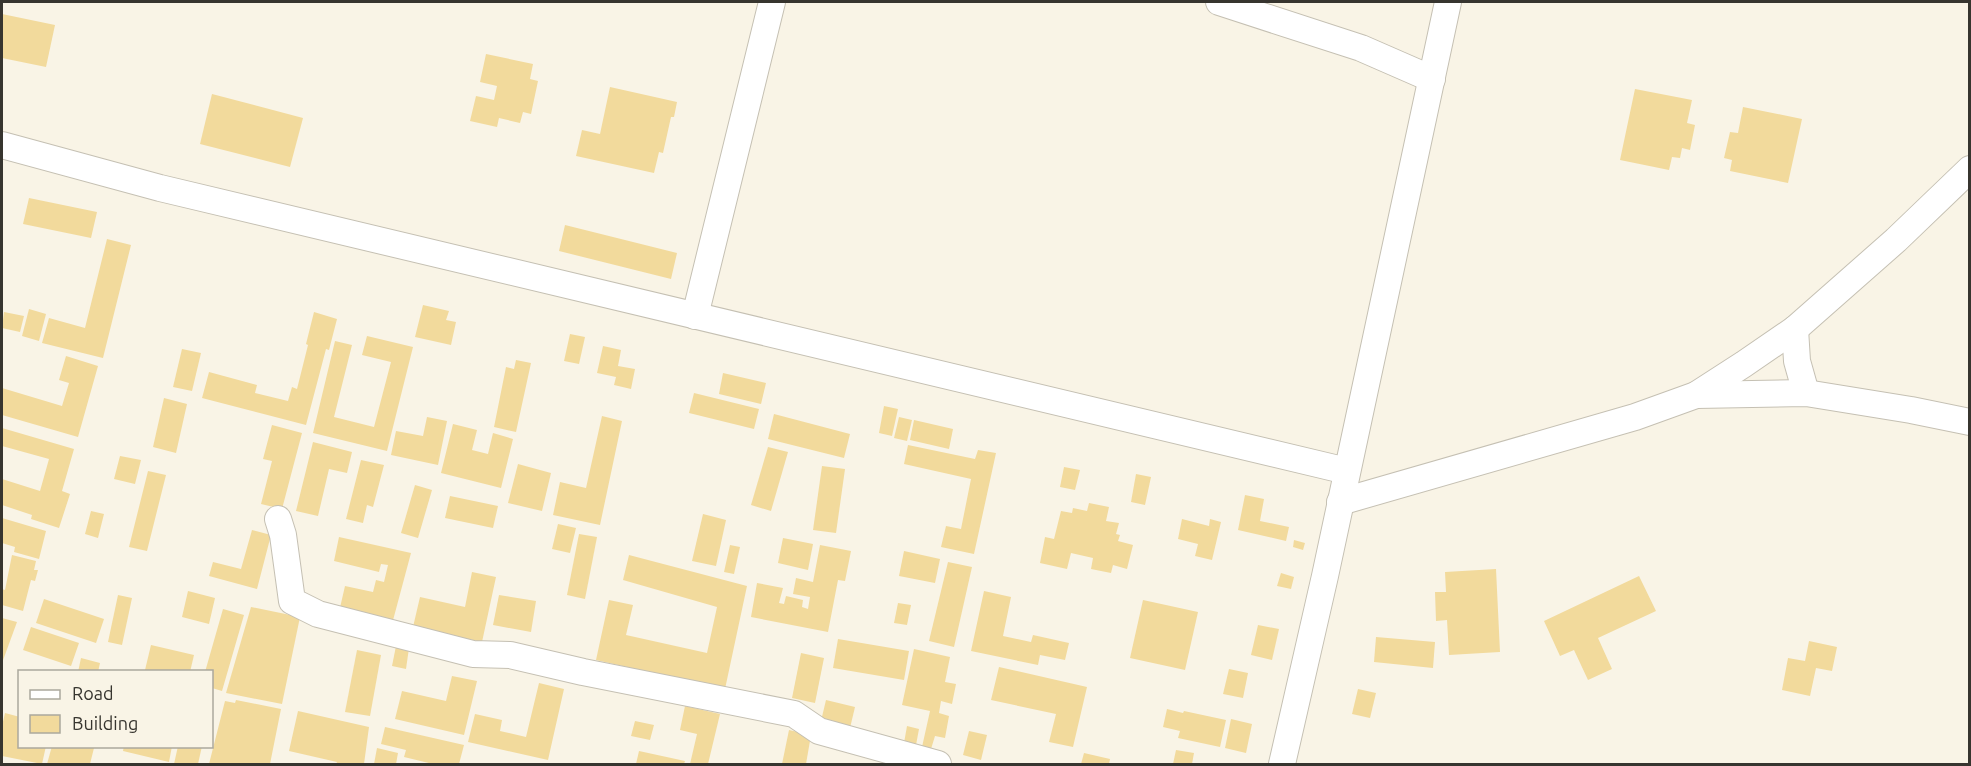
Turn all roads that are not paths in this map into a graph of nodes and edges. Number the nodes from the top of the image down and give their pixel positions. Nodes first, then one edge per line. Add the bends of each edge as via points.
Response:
1 (772, 2) edge
2 (1219, 2) edge
3 (1448, 2) edge
4 (1431, 79) junction
5 (2, 145) edge
6 (1970, 169) edge
7 (695, 316) junction
8 (1795, 329) junction
9 (1806, 393) junction
10 (1696, 395) junction
11 (1970, 422) edge
12 (1347, 471) junction
13 (1340, 502) junction
14 (278, 519) dead end
15 (938, 765) edge
16 (1282, 765) edge

1 - 7 street
2 - 4 street via 1361,48
3 - 4 street
4 - 12 street
5 - 7 street via 160,188
6 - 8 street
7 - 12 street
8 - 9 street via 1797,361
8 - 10 street
9 - 10 street
9 - 11 street
10 - 13 street via 1623,421
12 - 13 street
13 - 16 street
14 - 15 street via 292,601 318,614 473,654 510,655 794,714 819,731

